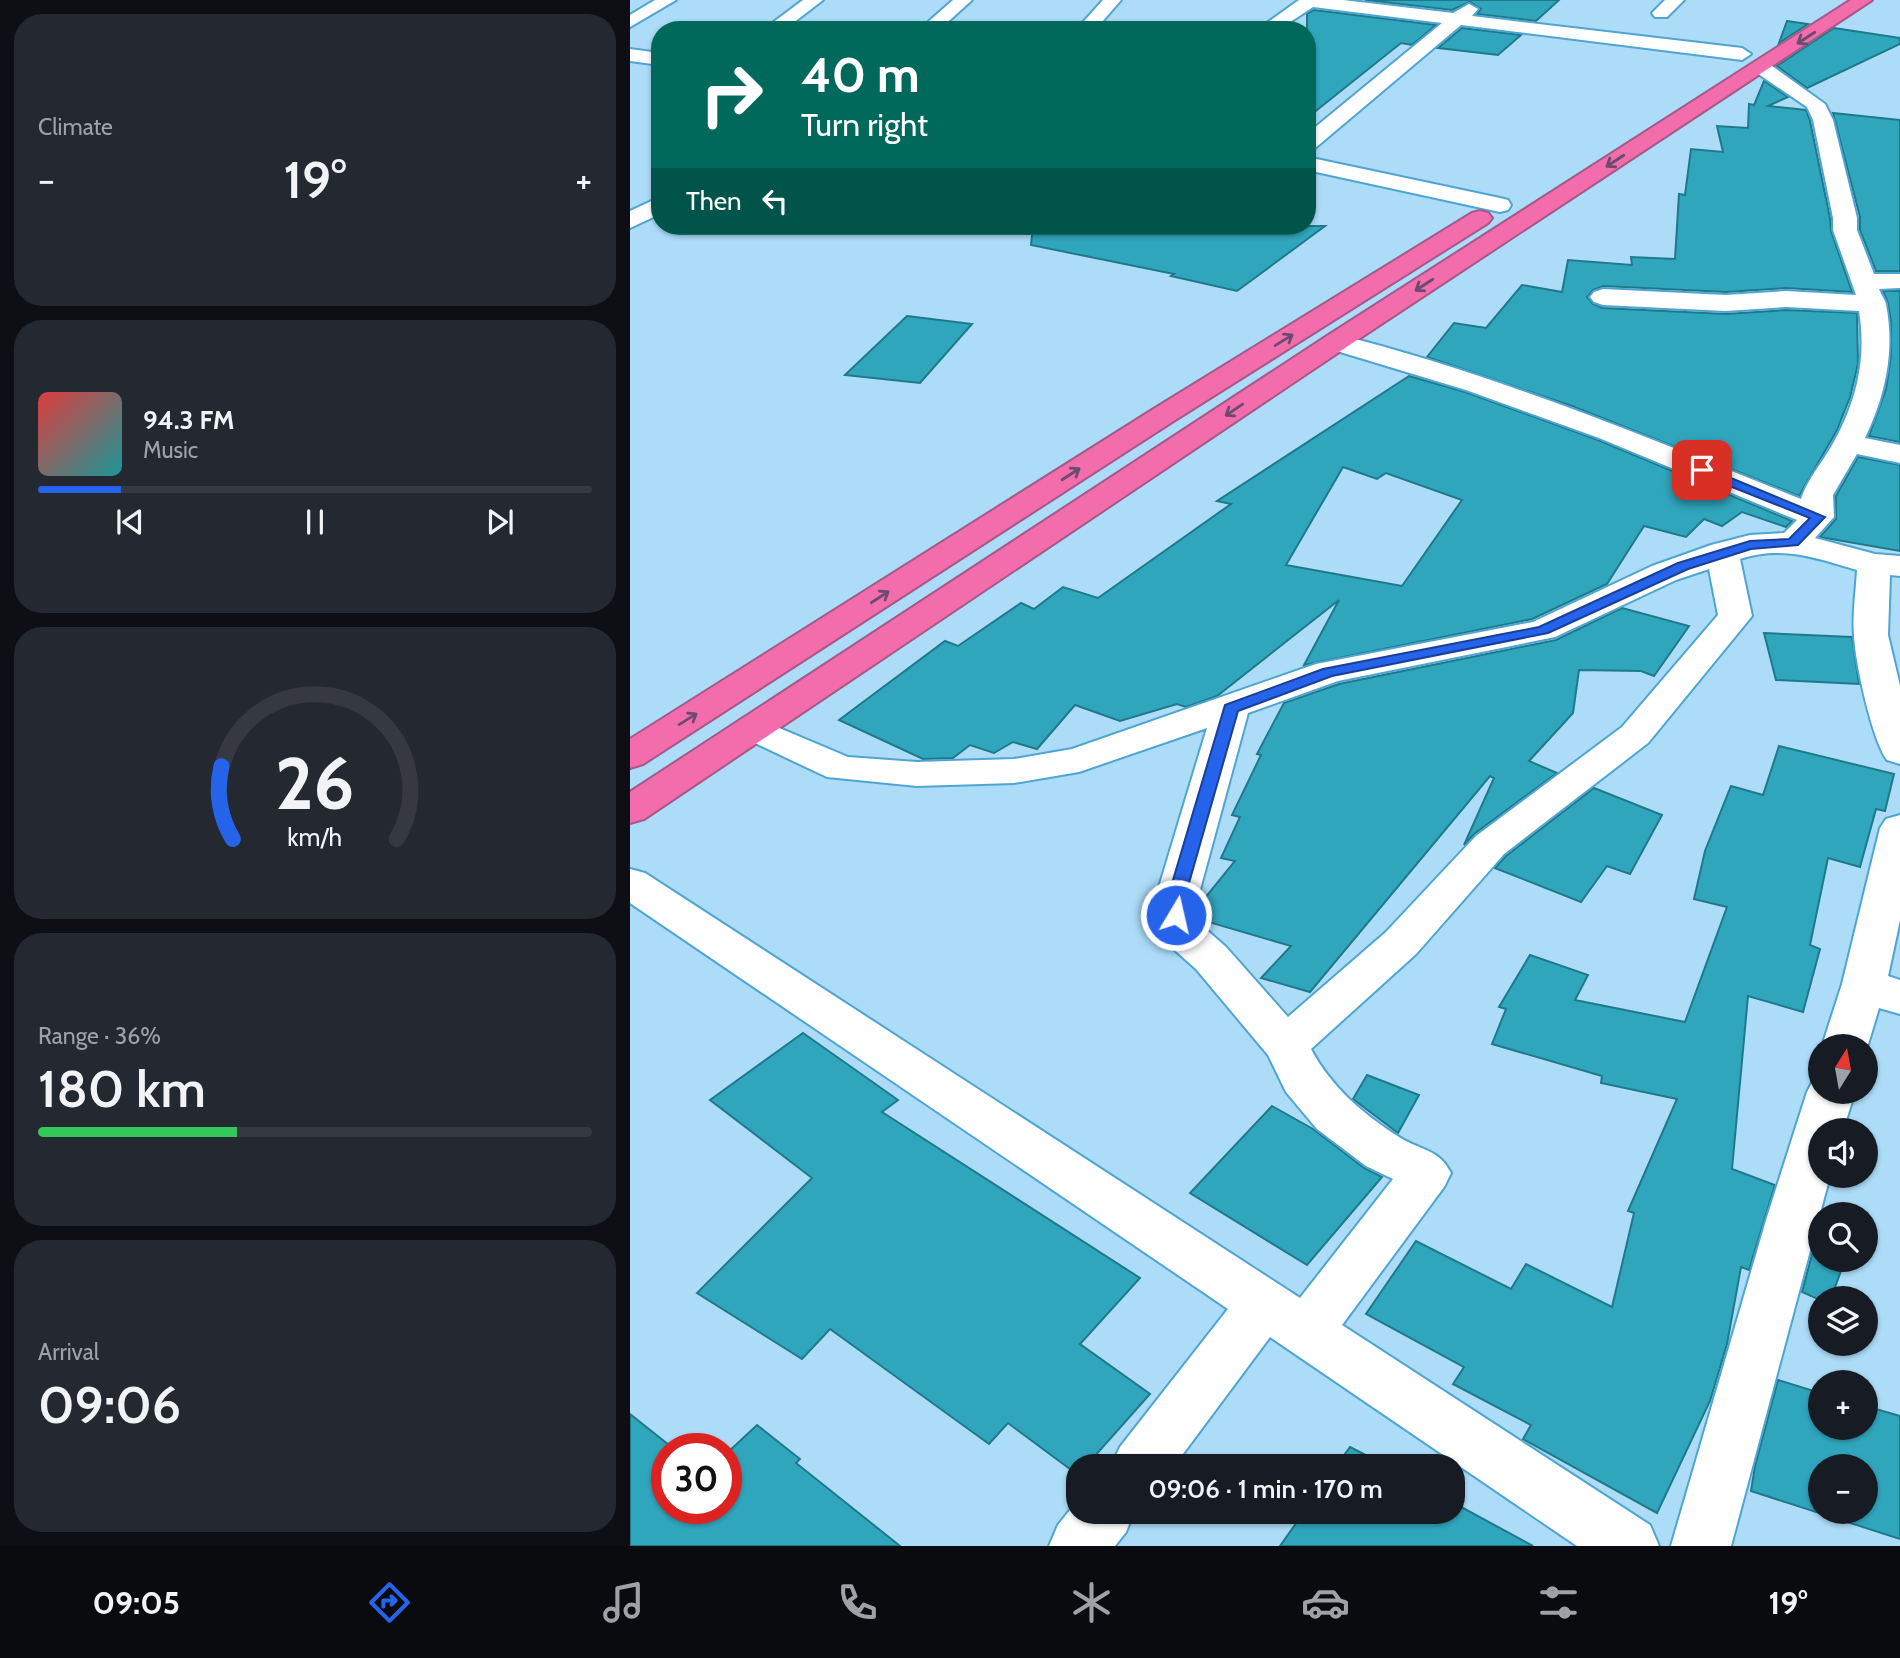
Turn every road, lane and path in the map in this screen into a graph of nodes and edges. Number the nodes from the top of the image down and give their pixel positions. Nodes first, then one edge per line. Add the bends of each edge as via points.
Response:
1 (667, 0) edge
2 (814, 0) edge
3 (963, 0) edge
4 (1112, 0) edge
5 (1310, 0) edge
6 (1483, 0) edge
7 (1675, 0) edge
8 (1828, 0) edge
9 (1863, 0) edge
10 (1661, 13) dead end
11 (1456, 18) junction
12 (785, 21) edge
13 (938, 21) edge
14 (1093, 21) edge
15 (1279, 21) edge
16 (630, 22) edge
17 (630, 55) edge
18 (651, 58) edge
19 (1752, 61) junction
20 (1316, 137) edge
21 (1316, 165) edge
22 (1500, 205) junction
23 (651, 209) edge
24 (630, 221) edge
25 (1900, 281) edge
26 (1870, 293) junction
27 (1603, 296) dead end
28 (1336, 342) junction
29 (1887, 381) edge
30 (1848, 443) junction
31 (1900, 454) edge
32 (1818, 517) junction
33 (1793, 542) junction
34 (1722, 552) junction
35 (1887, 565) edge
36 (1231, 708) junction
37 (752, 728) junction
38 (1900, 752) edge
39 (630, 756) edge
40 (630, 810) edge
41 (1900, 828) edge
42 (630, 883) edge
43 (1882, 991) edge
44 (1853, 1034) edge
45 (1286, 1045) junction
46 (1827, 1104) edge
47 (1284, 1318) junction
48 (1152, 1454) edge
49 (1096, 1524) edge
50 (1079, 1546) edge
51 (1629, 1546) edge
52 (1701, 1546) edge

1 - 16 street
2 - 12 street
3 - 13 street
4 - 14 street
5 - 11 street
5 - 15 street
6 - 11 street
7 - 10 street
8 - 19 highway
9 -> 19 highway
11 - 19 street
11 - 20 street
17 - 18 street
19 - 22 highway
19 - 26 street via 1815,104 1823,120 1845,230
19 -> 28 highway
21 - 22 street
39 -> 22 highway
23 - 24 street
25 - 26 street
26 - 27 street via 1726,303
26 - 29 street via 1876,352
28 - 32 street via 1476,384 1609,432
28 -> 37 highway
29 - 30 street
30 - 31 street
30 - 32 street via 1816,500
32 - 33 street
33 - 34 street
33 - 35 street
34 - 36 street via 1664,573 1543,630 1328,672
34 - 45 street via 1735,616 1635,734 1490,845 1401,943
35 - 38 street via 1871,635
36 - 37 street via 1079,760 1014,771 917,775 841,768
36 - 45 street via 1177,897 1176,915 1183,933 1211,958
37 - 40 highway
41 - 43 street
42 - 47 street
43 - 44 street
45 - 47 street via 1303,1079 1334,1116 1383,1153 1426,1173
46 - 52 street
47 - 48 street
47 - 51 street
49 - 50 street

